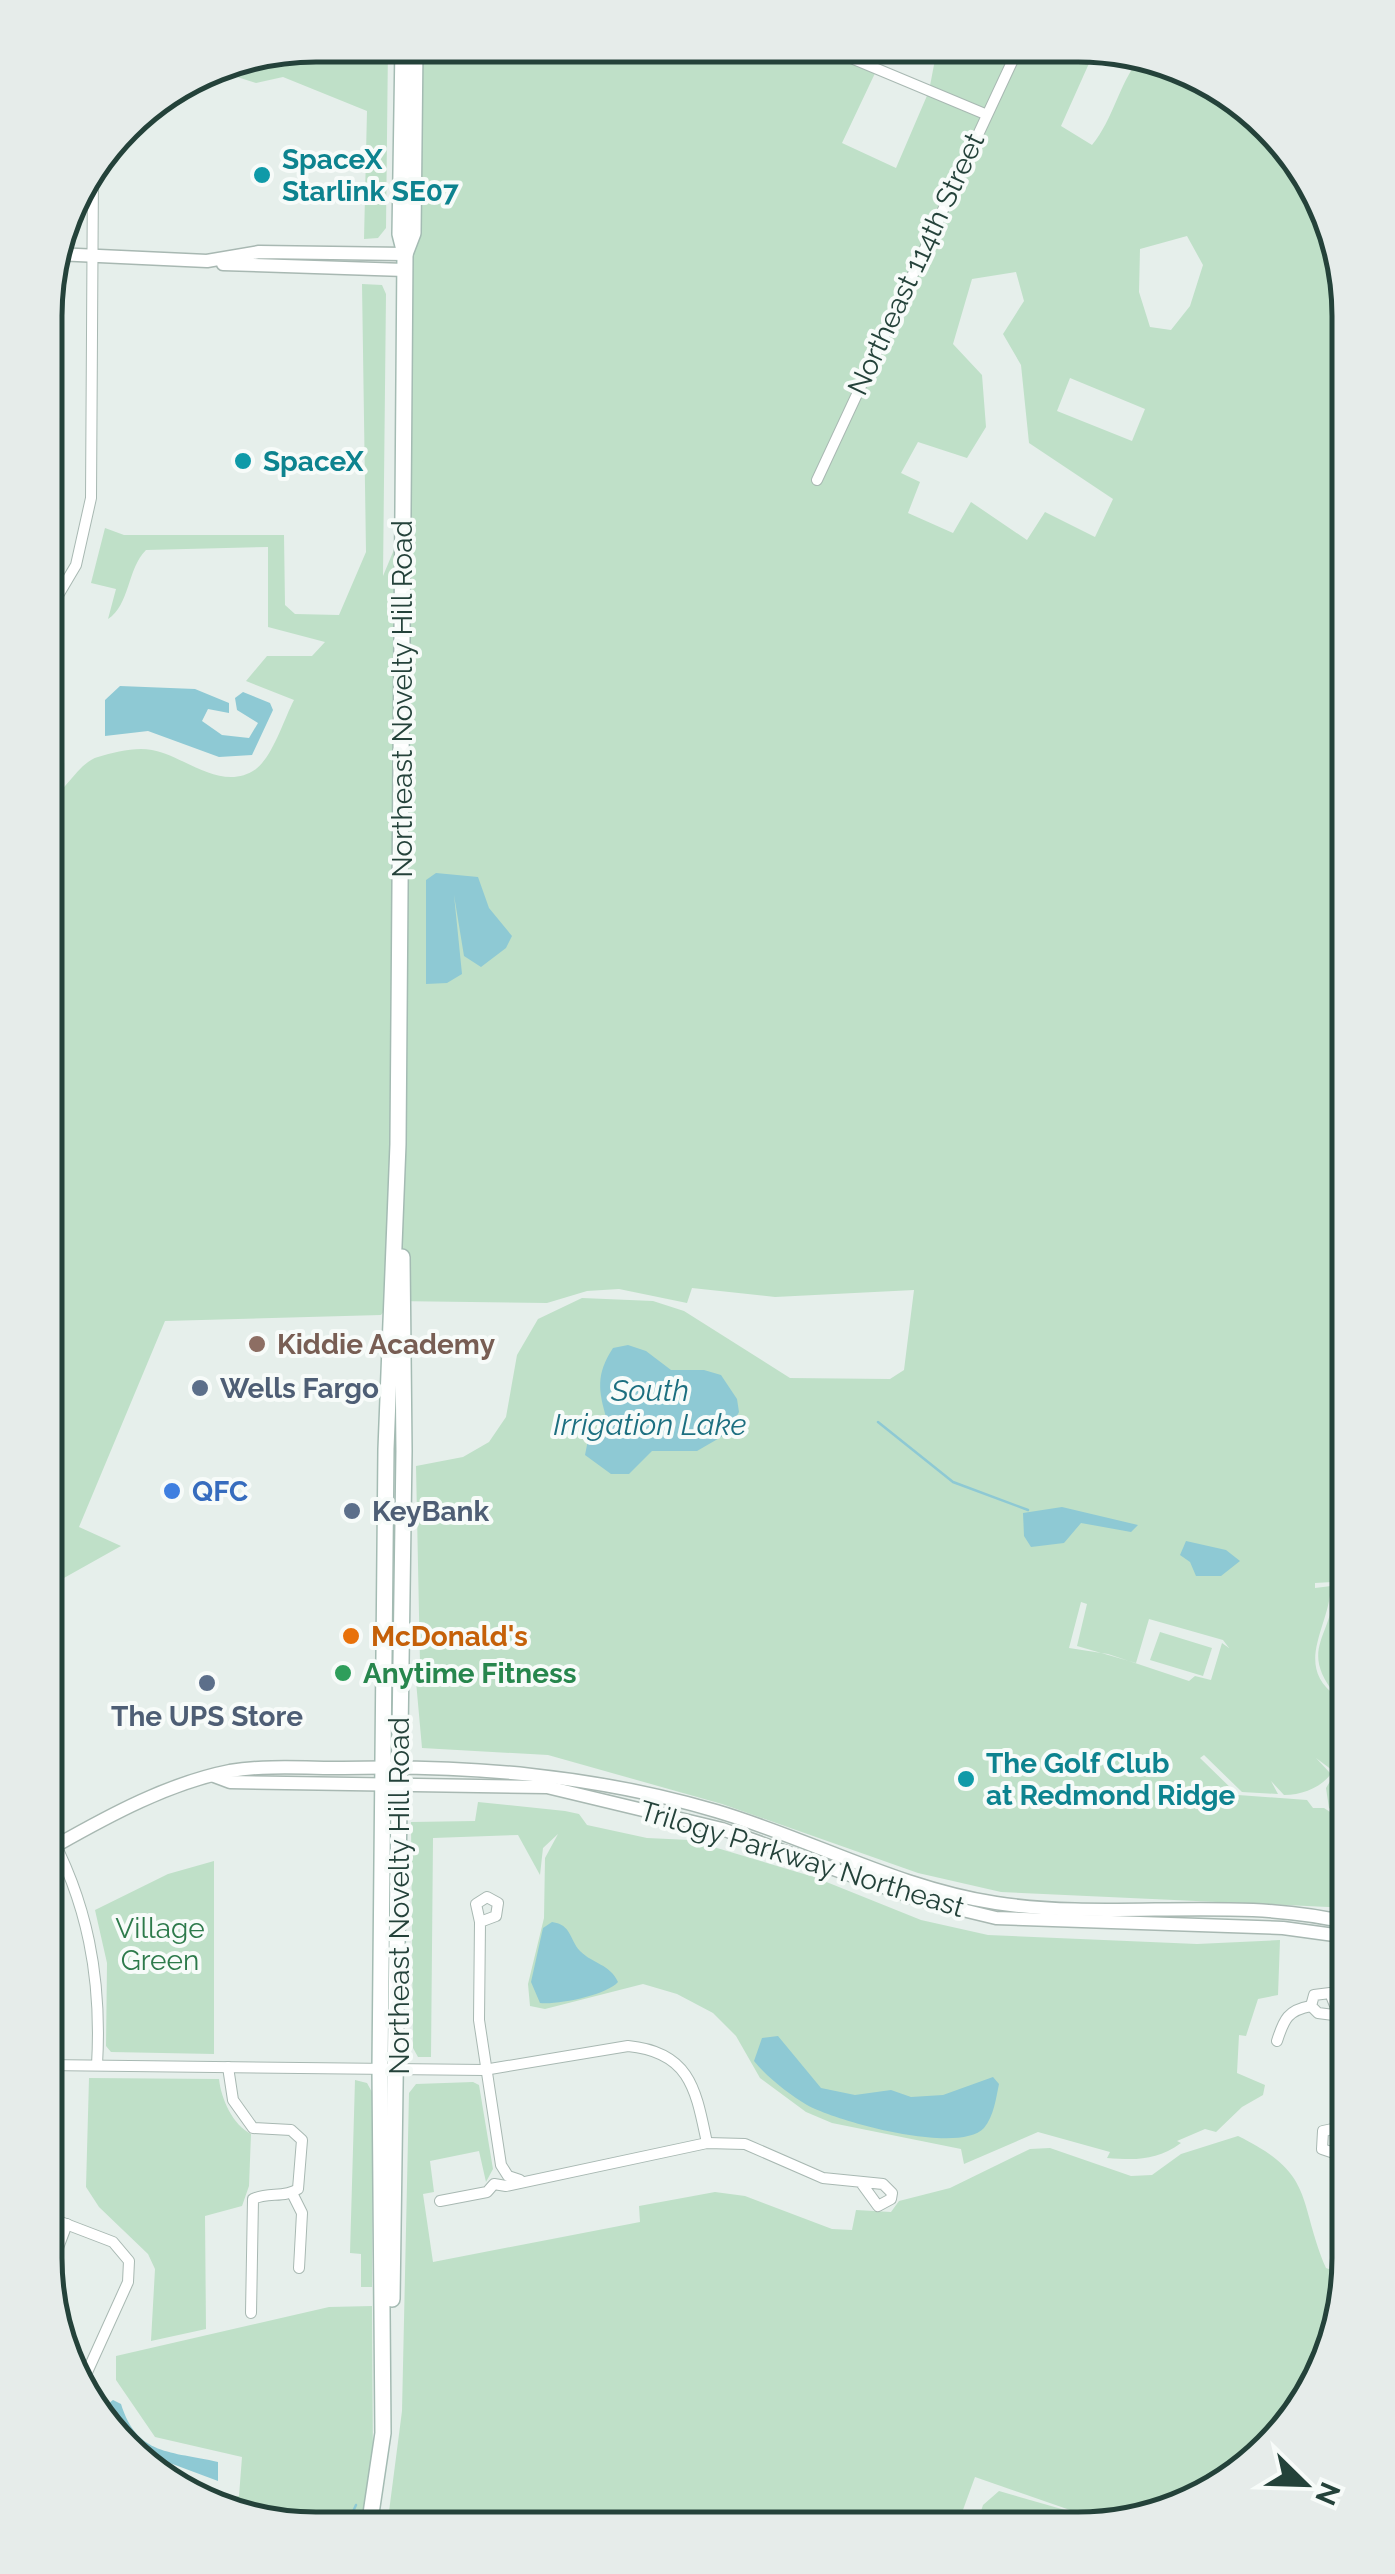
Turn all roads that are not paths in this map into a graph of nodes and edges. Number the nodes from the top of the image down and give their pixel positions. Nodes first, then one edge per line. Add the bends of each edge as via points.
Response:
1 (402, 62) edge
2 (415, 62) edge
3 (861, 62) edge
4 (1012, 62) edge
5 (985, 114) junction
6 (92, 198) edge
7 (70, 256) edge
8 (91, 258) junction
9 (405, 262) junction
10 (817, 480) dead end
11 (62, 589) edge
12 (392, 1774) junction
13 (62, 1842) edge
14 (62, 1855) edge
15 (1332, 1919) edge
16 (480, 1922) dead end
17 (1332, 1935) edge
18 (1332, 1996) edge
19 (1311, 2006) junction
20 (1332, 2014) edge
21 (1276, 2040) dead end
22 (62, 2065) edge
23 (97, 2065) junction
24 (228, 2067) junction
25 (380, 2069) junction
26 (397, 2070) junction
27 (484, 2070) junction
28 (707, 2144) junction
29 (501, 2164) junction
30 (522, 2180) junction
31 (494, 2184) junction
32 (862, 2184) dead end
33 (292, 2193) junction
34 (440, 2201) dead end
35 (62, 2222) edge
36 (67, 2224) junction
37 (62, 2237) edge
38 (299, 2268) dead end
39 (252, 2314) dead end
40 (383, 2347) junction
41 (89, 2368) edge
42 (372, 2512) edge

1 - 9 main road, Northeast Novelty Hill Road
2 - 9 main road, Northeast Novelty Hill Road via 413,233
3 - 5 street
4 - 5 street, Northeast 114th Street
5 - 10 street, Northeast 114th Street
6 - 8 street
7 - 8 street
8 - 9 street via 210,261 259,252
8 - 11 street via 91,498 76,566
9 - 12 main road, Northeast Novelty Hill Road via 398,1144 404,1336
12 - 13 street, Trilogy Parkway Northeast via 258,1769 213,1776 150,1797
12 - 15 street, Trilogy Parkway Northeast via 513,1770 590,1782 715,1811 932,1889 994,1903
12 - 17 street, Trilogy Parkway Northeast via 594,1796 722,1829 916,1899 996,1918
12 - 25 main road, Northeast Novelty Hill Road
12 - 26 main road, Northeast Novelty Hill Road
14 - 23 street via 95,1959
16 - 27 street
18 - 19 street via 1314,1994
19 - 20 street
19 - 21 street via 1284,2018
22 - 23 street
23 - 24 street
24 - 25 street
24 - 33 street via 232,2100 253,2128 291,2130 302,2140 302,2178
25 - 26 street
25 - 40 main road, Northeast Novelty Hill Road
26 - 27 street
26 - 40 main road, Northeast Novelty Hill Road via 390,2328
27 - 28 street via 647,2048 678,2063 695,2088
27 - 29 street
28 - 30 street
28 - 32 street via 745,2144 807,2172
29 - 30 street via 508,2176
29 - 31 street
30 - 31 street
31 - 34 street via 486,2192
33 - 38 street via 302,2213
33 - 39 street via 254,2199
35 - 36 street
36 - 37 street
36 - 41 street via 120,2246 128,2260 128,2282
40 - 42 main road, Northeast Novelty Hill Road via 382,2454

